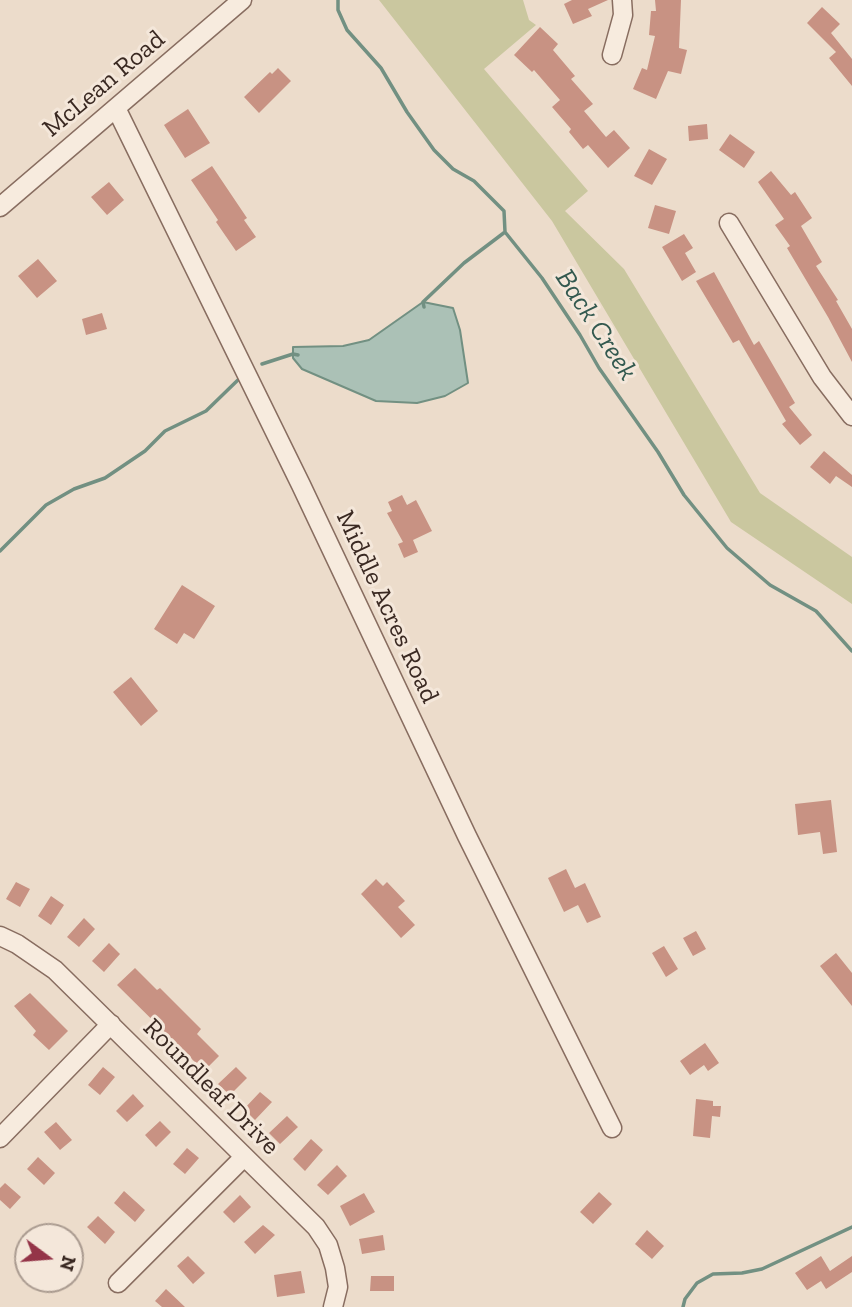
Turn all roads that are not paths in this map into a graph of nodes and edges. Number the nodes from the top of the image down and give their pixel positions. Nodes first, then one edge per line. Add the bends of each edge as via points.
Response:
1 (242, 0) edge
2 (622, 0) edge
3 (612, 55) dead end
4 (116, 108) junction
5 (0, 207) edge
6 (729, 223) dead end
7 (852, 416) edge
8 (0, 936) edge
9 (111, 1024) junction
10 (612, 1128) dead end
11 (0, 1138) edge
12 (243, 1157) junction
13 (118, 1283) dead end
14 (333, 1307) edge

1 - 4 street, McLean Road
2 - 3 street via 623,15
4 - 5 street, McLean Road
4 - 10 street, Middle Acres Road
6 - 7 street via 821,377
8 - 9 street, Roundleaf Drive via 54,970
9 - 11 street
9 - 12 street, Roundleaf Drive
12 - 13 street
12 - 14 street, Roundleaf Drive via 307,1218 328,1245 338,1287

